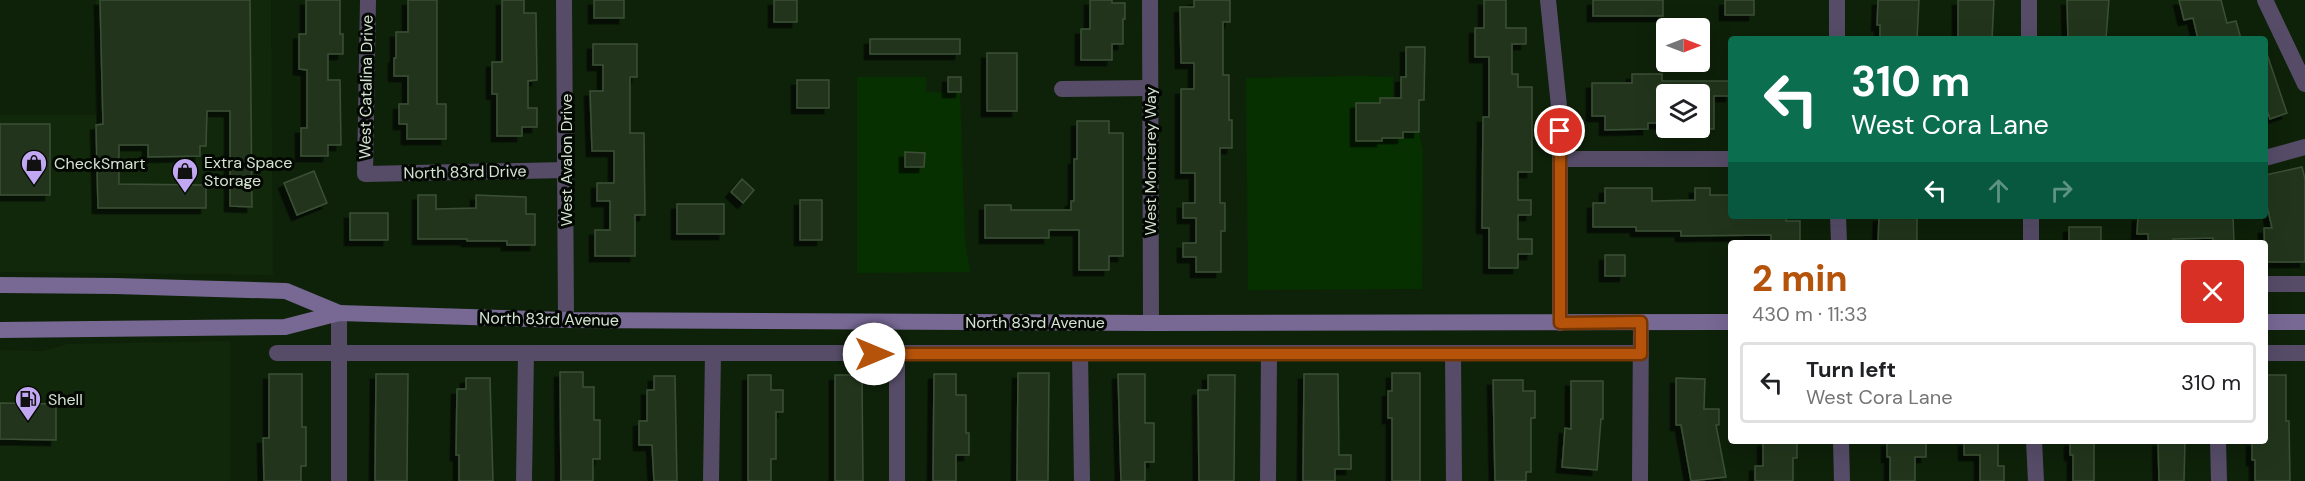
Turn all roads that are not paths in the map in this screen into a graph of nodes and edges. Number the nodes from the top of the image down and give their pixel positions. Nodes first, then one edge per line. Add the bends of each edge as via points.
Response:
1 (368, 0) edge
2 (564, 0) edge
3 (1150, 0) edge
4 (1548, 0) edge
5 (1837, 0) edge
6 (2029, 0) edge
7 (2265, 0) edge
8 (1837, 36) edge
9 (2029, 36) edge
10 (2305, 84) edge
11 (1150, 88) junction
12 (1062, 89) dead end
13 (2305, 147) edge
14 (2268, 157) edge
15 (1560, 159) junction
16 (1728, 159) edge
17 (566, 170) junction
18 (364, 174) joint
19 (1838, 219) edge
20 (2031, 219) edge
21 (1839, 240) edge
22 (2031, 240) edge
23 (2268, 284) edge
24 (2305, 284) edge
25 (0, 285) edge
26 (339, 313) junction
27 (566, 320) junction
28 (1641, 322) junction
29 (1728, 322) edge
30 (2268, 322) edge
31 (2305, 322) edge
32 (1151, 323) junction
33 (1560, 323) junction
34 (0, 330) edge
35 (2268, 353) edge
36 (2305, 353) edge
37 (277, 354) dead end
38 (338, 354) junction
39 (526, 354) junction
40 (713, 354) junction
41 (897, 354) junction
42 (1080, 354) junction
43 (1269, 354) junction
44 (1453, 354) junction
45 (1641, 354) junction
46 (1841, 444) edge
47 (2034, 444) edge
48 (2218, 444) edge
49 (1640, 480) edge
50 (339, 481) edge
51 (524, 481) edge
52 (711, 481) edge
53 (897, 481) edge
54 (1082, 481) edge
55 (1268, 481) edge
56 (1454, 481) edge
57 (1842, 481) edge
58 (2036, 481) edge
59 (2219, 481) edge

1 - 18 street, West Catalina Drive
2 - 17 street, West Avalon Drive
3 - 11 street, West Monterey Way
4 - 15 street
5 - 8 street
6 - 9 street
7 - 10 street
11 - 12 street
11 - 32 street, West Monterey Way
13 - 14 street
15 - 16 street
15 - 33 street
17 - 18 street, North 83rd Drive
17 - 27 street, West Avalon Drive
19 - 21 street
20 - 22 street
23 - 24 street
25 - 26 main road, North 83rd Avenue via 286,291
26 - 27 main road, North 83rd Avenue
26 - 34 main road, North 83rd Avenue via 285,327
26 - 38 street
27 - 32 main road, North 83rd Avenue
28 - 29 main road, North 83rd Avenue
28 - 33 main road, North 83rd Avenue
28 - 45 street
30 - 31 main road
32 - 33 main road, North 83rd Avenue
35 - 36 street
37 - 38 street, North 83rd Avenue
38 - 39 street, North 83rd Avenue
38 - 50 street
39 - 40 street, North 83rd Avenue
39 - 51 street
40 - 41 street, North 83rd Avenue
40 - 52 street
41 - 42 street, North 83rd Avenue
41 - 53 street
42 - 43 street, North 83rd Avenue
42 - 54 street
43 - 44 street, North 83rd Avenue
43 - 55 street
44 - 45 street, North 83rd Avenue
44 - 56 street
45 - 49 street
46 - 57 street
47 - 58 street
48 - 59 street

